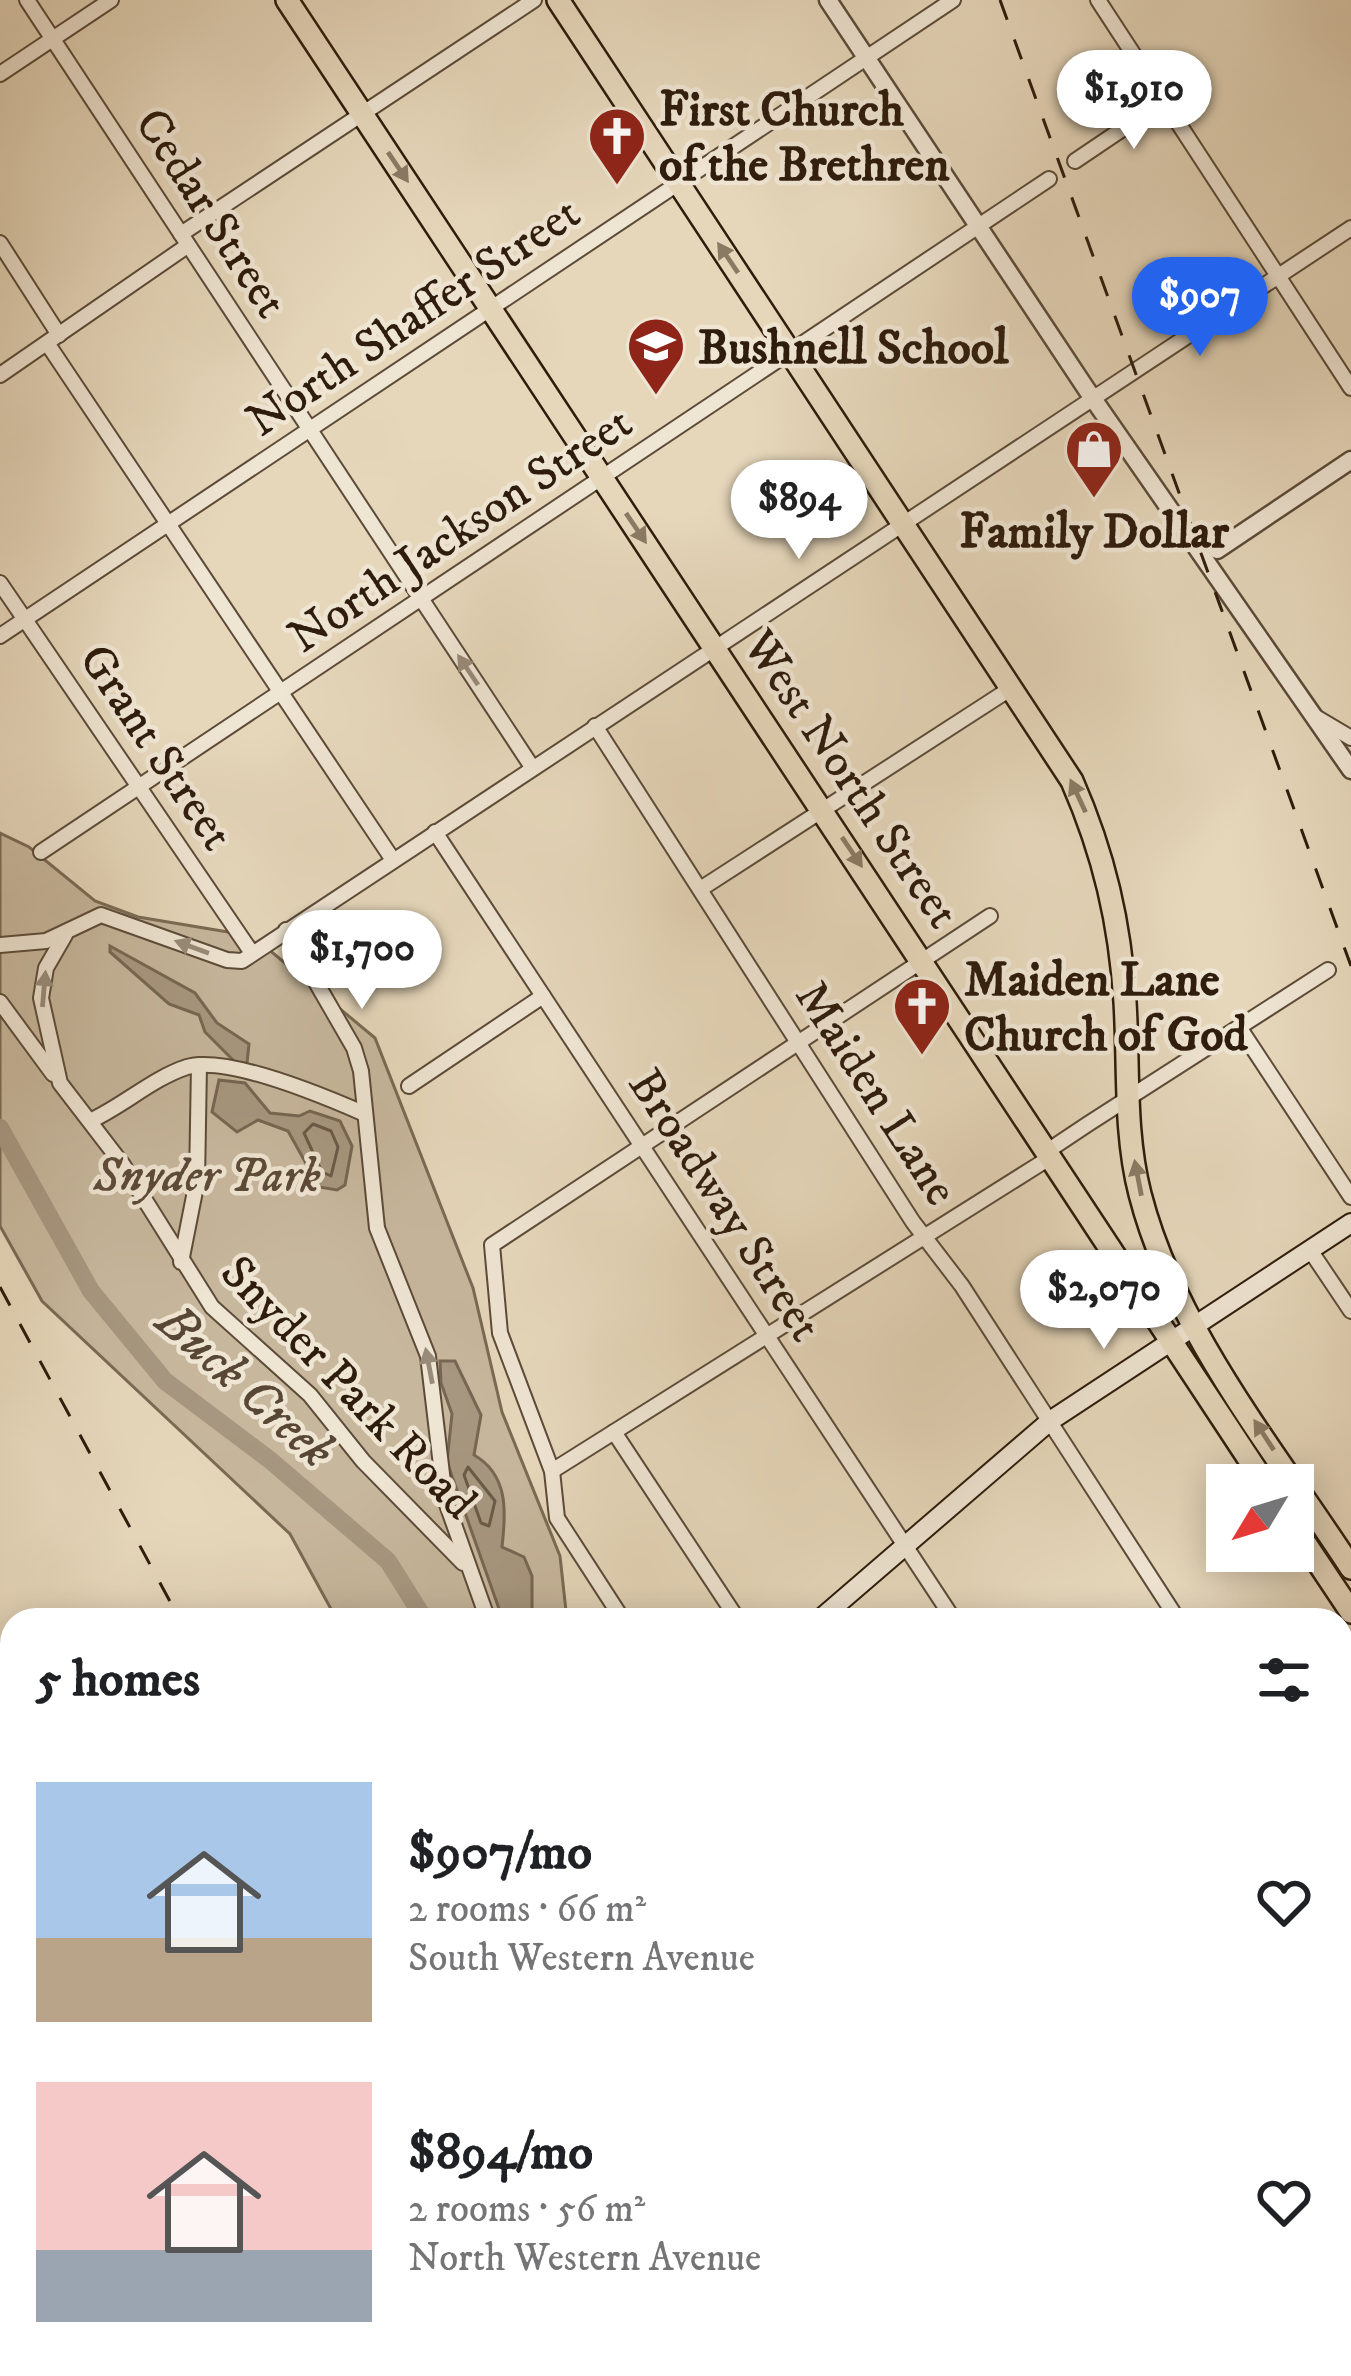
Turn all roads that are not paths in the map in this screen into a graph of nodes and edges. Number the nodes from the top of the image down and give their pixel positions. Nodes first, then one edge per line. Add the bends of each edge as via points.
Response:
1 (27, 0) edge
2 (111, 0) edge
3 (286, 0) edge
4 (534, 0) edge
5 (558, 0) edge
6 (828, 0) edge
7 (953, 0) edge
8 (1098, 0) edge
9 (52, 39) junction
10 (866, 58) junction
11 (0, 74) edge
12 (1164, 101) junction
13 (362, 114) junction
14 (1076, 160) dead end
15 (1049, 179) dead end
16 (679, 183) junction
17 (1351, 228) edge
18 (979, 229) junction
19 (184, 240) junction
20 (0, 243) edge
21 (1278, 277) junction
22 (491, 309) junction
23 (53, 339) junction
24 (792, 353) junction
25 (0, 375) edge
26 (1351, 388) edge
27 (1093, 399) junction
28 (310, 430) junction
29 (1351, 460) edge
30 (604, 479) junction
31 (904, 522) junction
32 (168, 524) junction
33 (1216, 550) dead end
34 (0, 583) edge
35 (422, 600) junction
36 (25, 620) junction
37 (0, 636) edge
38 (716, 647) junction
39 (1013, 687) junction
40 (281, 693) junction
41 (1312, 714) junction
42 (595, 726) junction
43 (1351, 738) edge
44 (532, 767) junction
45 (1351, 770) edge
46 (139, 787) junction
47 (823, 809) junction
48 (435, 832) junction
49 (41, 852) dead end
50 (392, 860) junction
51 (702, 888) junction
52 (990, 916) dead end
53 (286, 930) junction
54 (65, 934) junction
55 (0, 945) edge
56 (252, 953) junction
57 (923, 960) junction
58 (1328, 970) dead end
59 (543, 996) junction
60 (0, 1002) edge
61 (1239, 1027) junction
62 (799, 1045) junction
63 (199, 1065) junction
64 (60, 1083) junction
65 (409, 1086) dead end
66 (1129, 1098) junction
67 (365, 1114) junction
68 (90, 1121) junction
69 (642, 1146) junction
70 (1049, 1150) junction
71 (1351, 1197) edge
72 (1351, 1223) edge
73 (926, 1237) junction
74 (1310, 1250) junction
75 (181, 1263) junction
76 (1351, 1311) edge
77 (1196, 1325) junction
78 (766, 1334) junction
79 (1171, 1340) junction
80 (1050, 1421) junction
81 (614, 1432) junction
82 (1253, 1464) edge
83 (552, 1472) junction
84 (906, 1546) junction
85 (1314, 1556) edge
86 (463, 1563) junction
87 (1351, 1568) edge
88 (483, 1608) edge
89 (615, 1608) edge
90 (730, 1608) edge
91 (833, 1608) edge
92 (946, 1608) edge
93 (1165, 1608) edge
94 (1348, 1608) edge

1 - 9 street, Cedar Street
2 - 9 street
3 - 13 main road, West North Street
4 - 13 street
5 - 16 main road
6 - 10 street
7 - 10 street, North Shaffer Street
8 - 12 street
9 - 11 street
9 - 19 street, Cedar Street
10 - 16 street, North Shaffer Street
10 - 18 street
12 - 14 street
12 - 21 street
13 - 19 street
13 -> 22 main road, West North Street
15 - 18 street, North Jackson Street
16 - 22 street, North Shaffer Street
24 -> 16 main road
17 - 21 street
18 - 24 street, North Jackson Street
18 - 27 street
19 - 23 street
19 - 28 street, Cedar Street
20 - 23 street
21 - 26 street
21 - 27 street
22 - 28 street, North Shaffer Street
22 - 30 main road, West North Street
23 - 25 street
23 - 32 street
24 - 30 street, North Jackson Street
24 - 31 main road
27 - 31 street
27 - 41 street
28 - 32 street, North Shaffer Street
28 - 35 street, Cedar Street
29 - 33 street
30 - 35 street, North Jackson Street
30 -> 38 main road, West North Street
31 - 38 street
31 - 39 main road
32 - 36 street, North Shaffer Street
32 - 40 street
34 - 36 street, Grant Street
35 - 40 street, North Jackson Street
44 -> 35 street, Cedar Street
36 - 37 street, North Shaffer Street
36 - 46 street, Grant Street
38 - 42 street
38 - 47 main road, West North Street
39 - 47 street
66 -> 39 main road via 1119,933 1107,873 1072,781
40 - 46 street, North Jackson Street
40 - 50 street
41 - 43 street
41 - 45 street
42 - 44 street
42 - 51 street, Maiden Lane
44 - 48 street
46 - 49 street, North Jackson Street
46 - 56 street, Grant Street
47 - 51 street
47 -> 57 main road, West North Street
48 - 50 street
48 - 59 street, Broadway Street
50 - 53 street
51 - 62 street, Maiden Lane
52 - 57 street
53 - 56 street
53 - 67 street, Snyder Park Road via 354,1048
54 - 55 street
56 -> 54 street via 227,960 101,915
64 -> 54 street, Snyder Park Road via 41,998
57 - 62 street
57 - 70 main road, West North Street
58 - 61 street
59 - 65 street
59 - 69 street, Broadway Street
60 - 64 street, Snyder Park Road
61 - 66 street
61 - 71 street
62 - 69 street
62 - 73 street, Maiden Lane
63 - 67 street
63 - 68 street
63 - 75 street, Snyder Park Road via 197,1181
64 - 68 street, Snyder Park Road
66 - 70 street
77 -> 66 main road via 1141,1196
86 -> 67 street, Snyder Park Road via 438,1461 428,1356 377,1228
68 - 75 street, Snyder Park Road
69 - 78 street, Broadway Street
69 - 83 street via 503,1233 489,1258 500,1333
70 - 73 street
70 - 79 main road, West North Street
72 - 74 main road
73 - 78 street
73 - 80 street, Maiden Lane
74 - 76 street
74 - 77 main road
75 - 86 street, Snyder Park Road via 212,1307 310,1395
77 - 79 main road
87 -> 77 main road
78 - 81 street
78 - 84 street, Broadway Street
79 - 80 main road
79 - 82 main road, West North Street
80 - 84 main road
80 - 93 street, Maiden Lane
81 - 83 street
81 - 90 street
83 - 89 street via 557,1518
84 - 91 main road
84 - 92 street, Broadway Street
85 - 94 main road
86 - 88 street, Snyder Park Road

